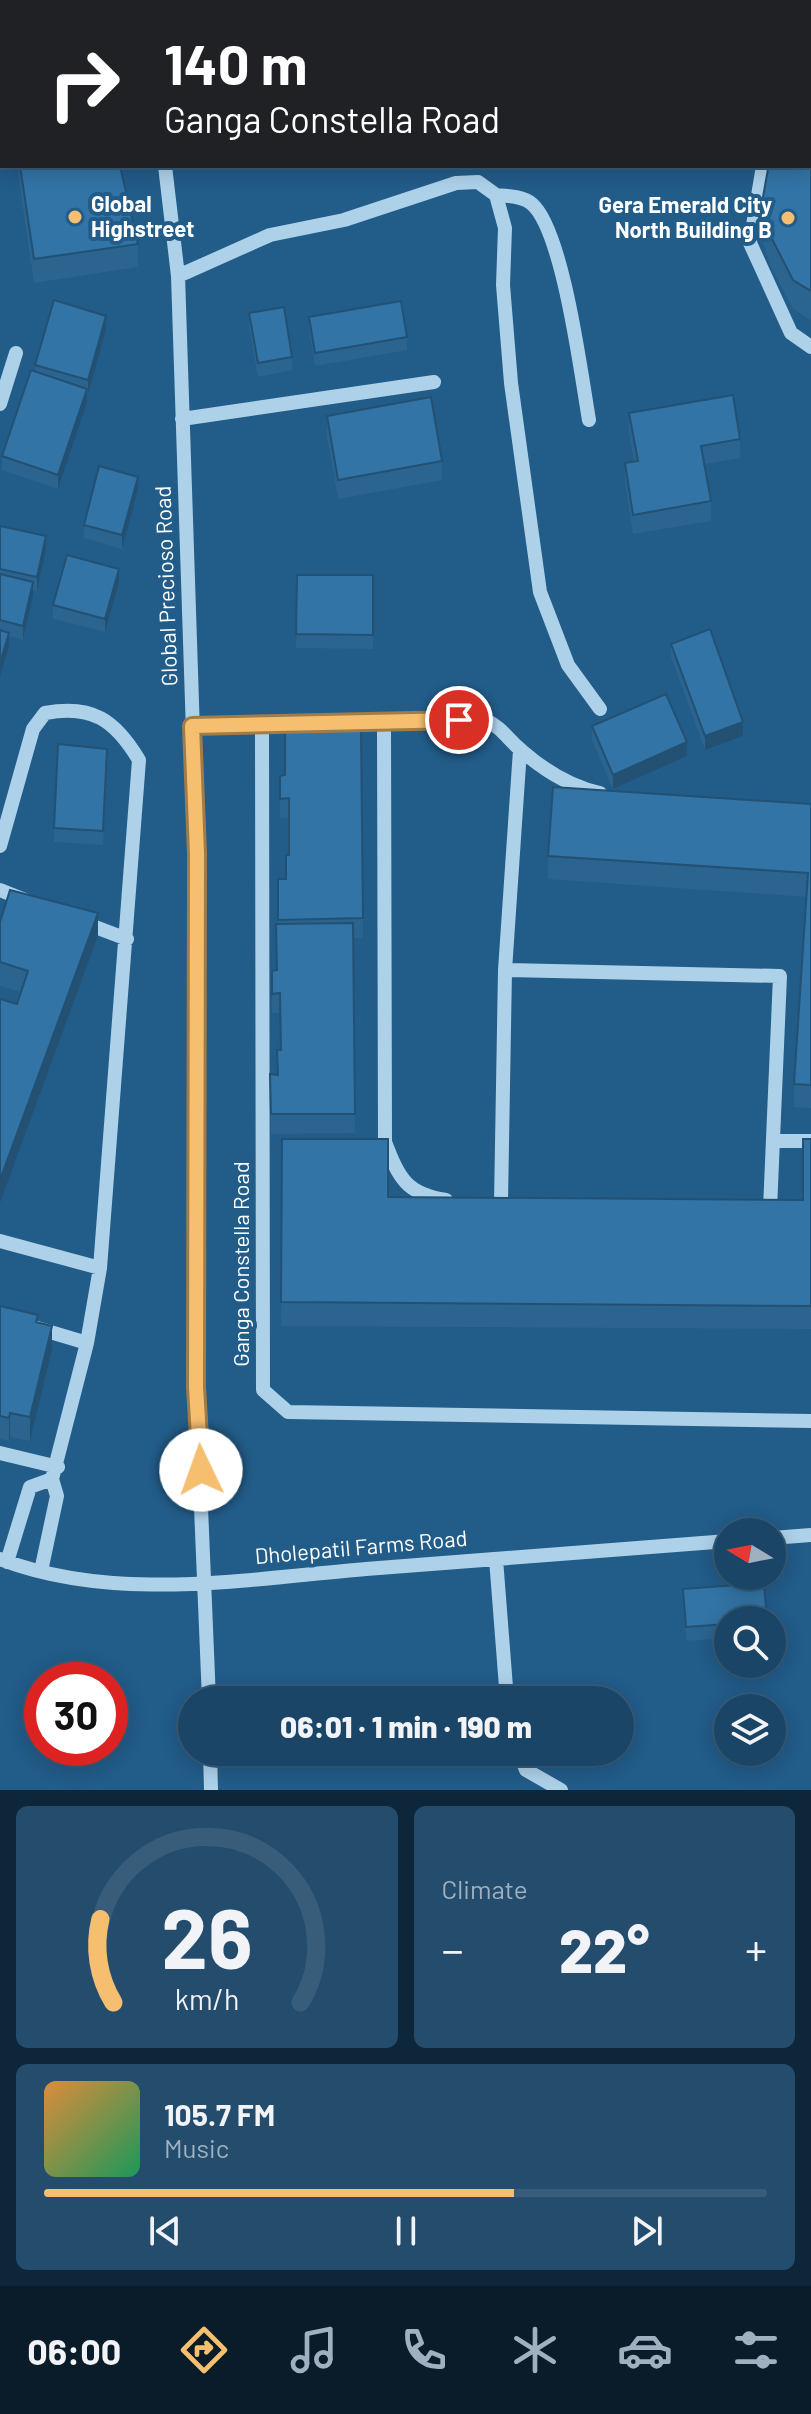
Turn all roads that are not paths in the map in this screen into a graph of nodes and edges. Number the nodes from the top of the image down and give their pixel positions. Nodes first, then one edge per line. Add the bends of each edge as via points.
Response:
1 (165, 168) edge
2 (763, 168) edge
3 (496, 195) junction
4 (178, 276) junction
5 (811, 347) edge
6 (16, 353) dead end
7 (434, 382) dead end
8 (0, 404) edge
9 (182, 419) junction
10 (589, 420) dead end
11 (600, 709) dead end
12 (384, 722) junction
13 (192, 726) junction
14 (262, 726) junction
15 (520, 750) junction
16 (622, 798) edge
17 (0, 846) edge
18 (0, 890) edge
19 (42, 906) edge
20 (70, 917) edge
21 (127, 939) junction
22 (505, 970) junction
23 (773, 1141) junction
24 (811, 1141) edge
25 (463, 1201) edge
26 (517, 1202) edge
27 (739, 1208) edge
28 (0, 1241) edge
29 (100, 1268) junction
30 (0, 1317) edge
31 (87, 1343) junction
32 (811, 1421) edge
33 (0, 1453) edge
34 (55, 1473) junction
35 (811, 1535) edge
36 (786, 1537) edge
37 (714, 1542) edge
38 (496, 1559) junction
39 (4, 1560) edge
40 (41, 1571) junction
41 (207, 1582) junction
42 (209, 1686) edge
43 (506, 1686) edge
44 (210, 1766) edge
45 (524, 1766) edge
46 (211, 1790) edge
47 (561, 1790) edge

1 - 4 street, Global Precioso Road
2 - 5 street via 750,243 791,333
3 - 4 street via 478,182 456,183 344,220 270,235
3 - 10 street via 528,200 539,211 559,262
3 - 11 street via 505,228 503,285 511,383 540,592 568,665
4 - 9 street, Global Precioso Road
6 - 8 street
7 - 9 street
9 - 13 street, Global Precioso Road
12 - 14 street
12 - 15 street via 484,719 505,730
12 - 25 street via 385,1142 408,1187 423,1197
13 - 14 street
13 - 41 street, Global Precioso Road via 197,854 196,1387
14 - 32 street, Ganga Constella Road via 263,1390 288,1412
15 - 16 street via 579,788
15 - 22 street
17 - 21 street via 33,729 45,713 67,709 102,716 139,760
18 - 19 street
20 - 21 street
21 - 29 street
22 - 23 street via 780,976
22 - 26 street via 495,1202
23 - 24 street
23 - 27 street via 770,1209
28 - 29 street
29 - 31 street
30 - 31 street
31 - 34 street
33 - 34 street
34 - 39 street via 30,1487
34 - 40 street via 57,1496
35 - 36 street
37 - 38 street, Dholepatil Farms Road
38 - 41 street, Dholepatil Farms Road
38 - 43 street
39 - 40 street, Dholepatil Farms Road
40 - 41 street, Dholepatil Farms Road via 115,1583
41 - 42 street, Global Precioso Road
44 - 46 street
45 - 47 street

